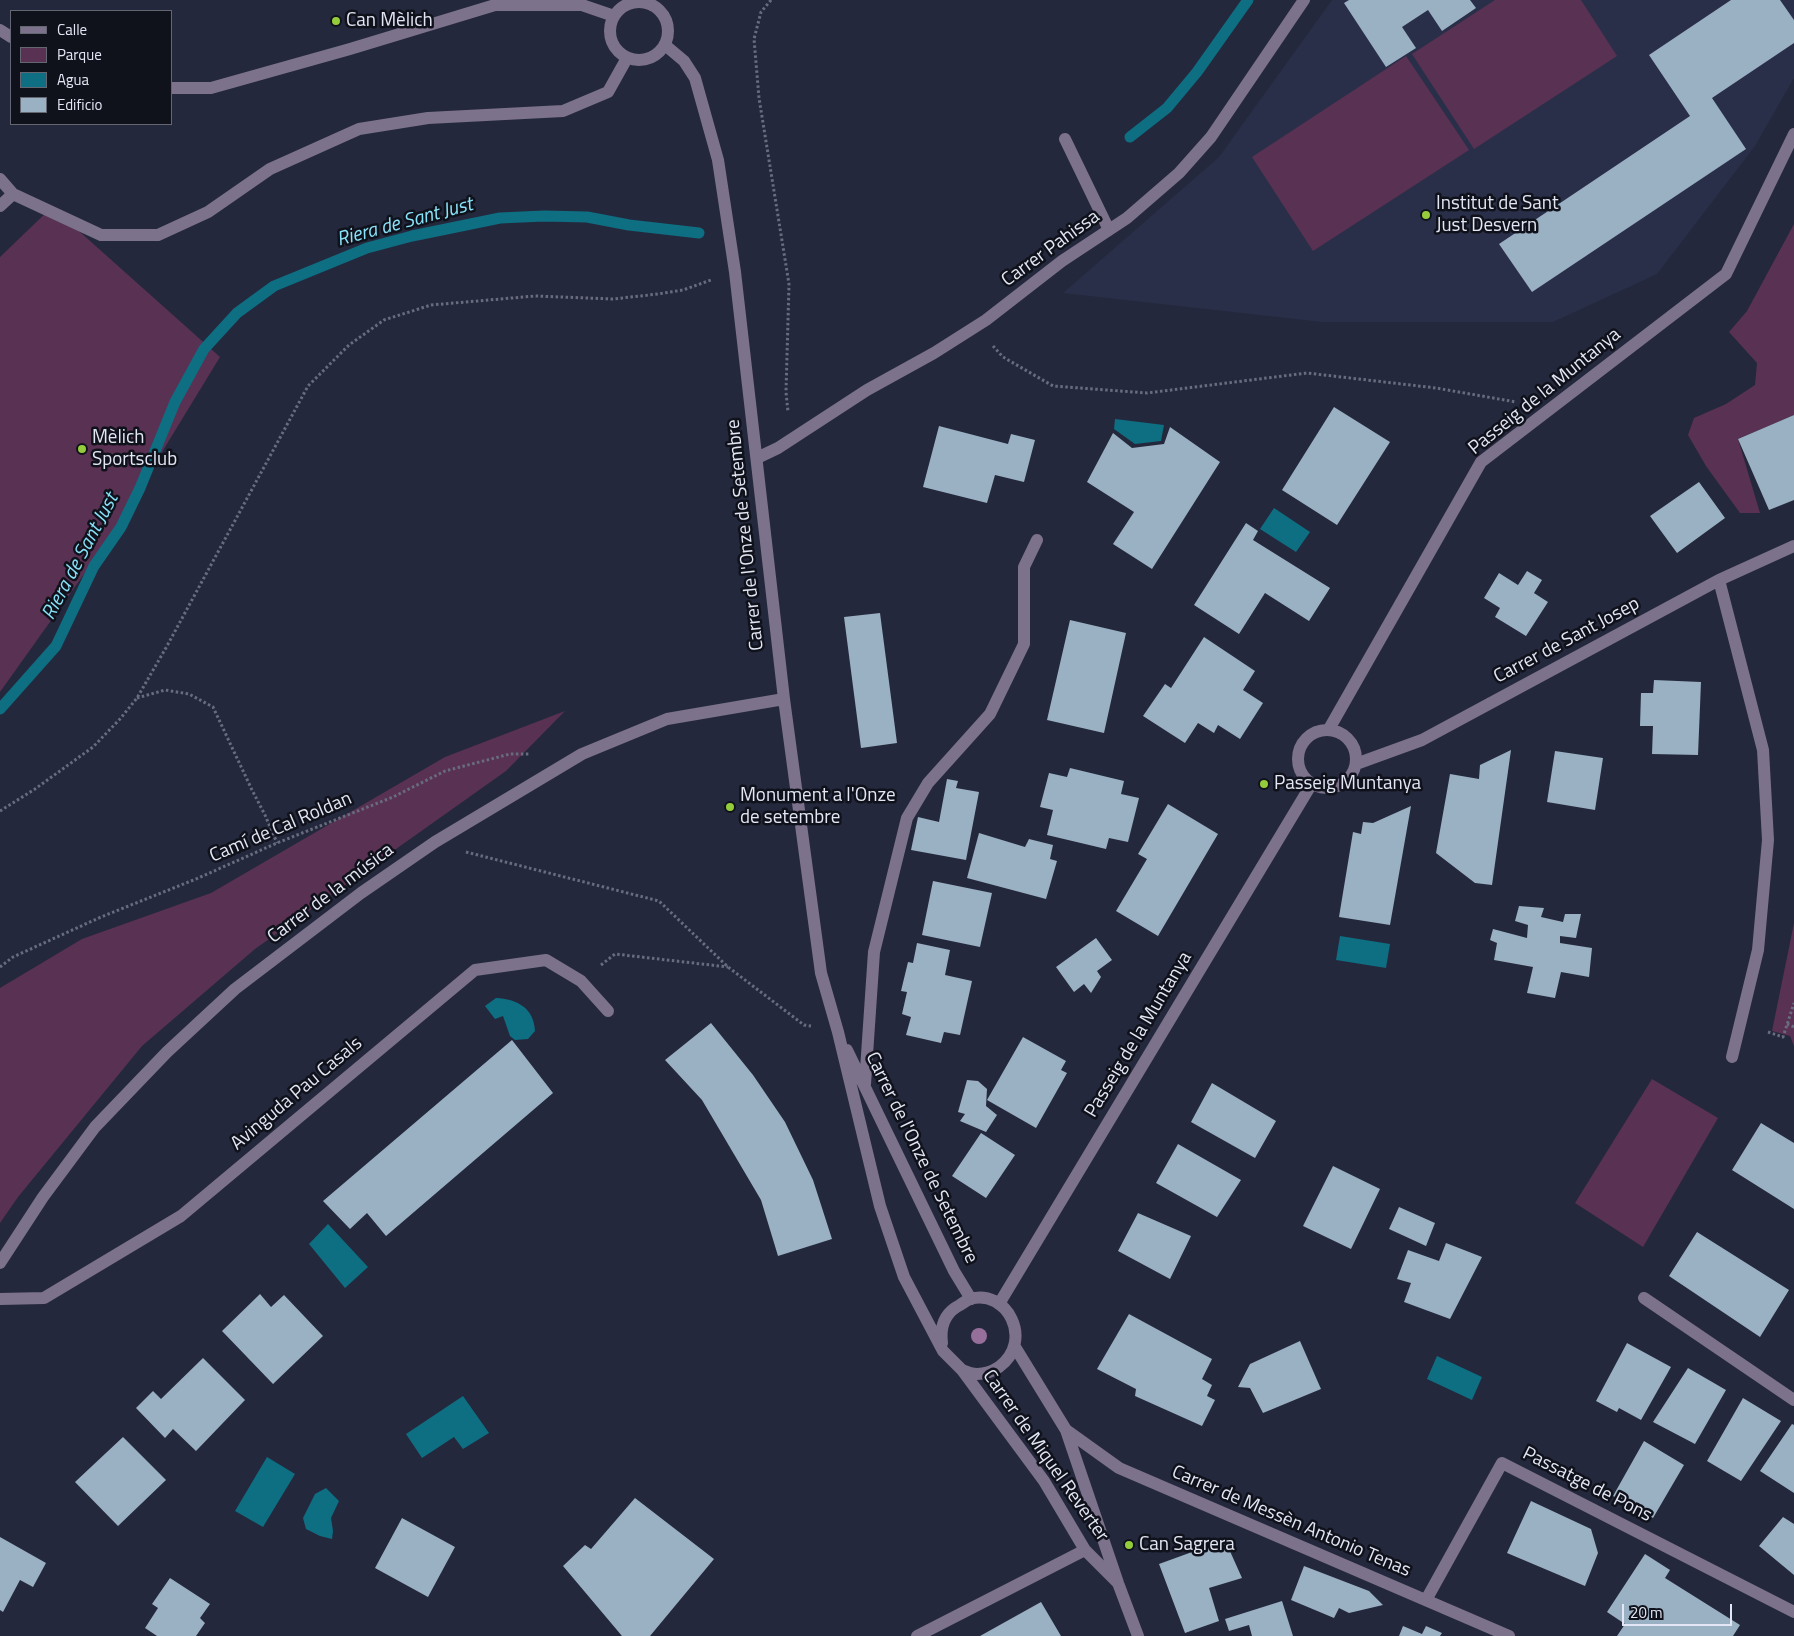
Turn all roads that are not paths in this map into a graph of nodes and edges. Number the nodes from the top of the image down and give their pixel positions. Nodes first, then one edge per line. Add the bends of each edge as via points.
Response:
1 (1304, 0) edge
2 (659, 3) edge
3 (614, 16) junction
4 (665, 45) junction
5 (627, 58) junction
6 (172, 88) edge
7 (1794, 134) edge
8 (1065, 139) dead end
9 (0, 178) edge
10 (13, 194) junction
11 (0, 206) edge
12 (1109, 230) junction
13 (757, 458) junction
14 (1037, 540) dead end
15 (1794, 546) edge
16 (1719, 580) junction
17 (784, 699) junction
18 (1329, 730) junction
19 (1356, 764) junction
20 (1311, 785) junction
21 (608, 1011) dead end
22 (838, 1032) junction
23 (1732, 1057) dead end
24 (865, 1084) junction
25 (0, 1263) edge
26 (1644, 1298) dead end
27 (0, 1299) edge
28 (971, 1299) junction
29 (999, 1304) junction
30 (1015, 1348) junction
31 (943, 1351) junction
32 (962, 1370) junction
33 (1794, 1400) edge
34 (1066, 1430) junction
35 (1084, 1550) junction
36 (1118, 1583) junction
37 (1426, 1600) junction
38 (1794, 1612) edge
39 (917, 1636) edge
40 (1138, 1636) edge
41 (1509, 1636) edge

1 - 12 street, Carrer Pahissa via 1210,136 1179,173
2 - 3 street via 633,2
2 - 4 street via 669,28
3 - 5 street via 611,40
3 - 6 street via 582,5 495,5 211,88
4 - 5 street via 652,57 640,60
4 - 13 street, Carrer de l'Onze de Setembre via 684,61 695,78 718,160
5 - 10 street via 608,92 563,111 428,118 359,129 270,169 208,212 158,235 101,235
7 - 18 street, Passeig de la Muntanya via 1726,274 1481,462
8 - 12 street
9 - 10 street
10 - 11 street
12 - 13 street, Carrer Pahissa via 1062,261 986,320
13 - 17 street, Carrer de l'Onze de Setembre
14 - 24 street via 1024,567 1024,644 990,714 928,783 907,818 874,952
15 - 16 street, Carrer de Sant Josep
16 - 19 street, Carrer de Sant Josep via 1422,740
16 - 23 street via 1763,750 1768,840 1758,950
17 - 22 street, Carrer de l'Onze de Setembre via 821,973
17 - 25 street, Carrer de la música via 667,718 582,754 435,842 362,893 235,989 161,1058 95,1127 43,1197
18 - 19 street via 1341,733 1350,741
18 - 20 street via 1313,733 1302,743 1297,758 1300,774
19 - 20 street via 1347,781 1330,789
20 - 29 street, Passeig de la Muntanya
21 - 27 street, Avinguda Pau Casals via 581,981 546,960 475,970 181,1216 44,1298
22 - 24 street, Carrer de l'Onze de Setembre
22 - 31 street, Carrer de l'Onze de Setembre via 880,1206 904,1277
24 - 28 street, Carrer de l'Onze de Setembre via 954,1271
26 - 33 street
28 - 29 street via 986,1299
28 - 31 street via 952,1309 941,1329
29 - 30 street via 1011,1316 1016,1331
30 - 32 street via 1007,1361 994,1371 978,1374
30 - 34 street, Carrer de Miquel Reverter
31 - 32 street
32 - 35 street, Carrer de Miquel Reverter via 1044,1481
34 - 36 street, Carrer de Miquel Reverter
34 - 37 street, Carrer de Messèn Antonio Tenas via 1119,1468
35 - 36 street, Carrer de Miquel Reverter
35 - 39 street
36 - 40 street, Carrer de Miquel Reverter
37 - 38 street, Passatge de Pons via 1502,1463
37 - 41 street, Carrer de Messèn Antonio Tenas

